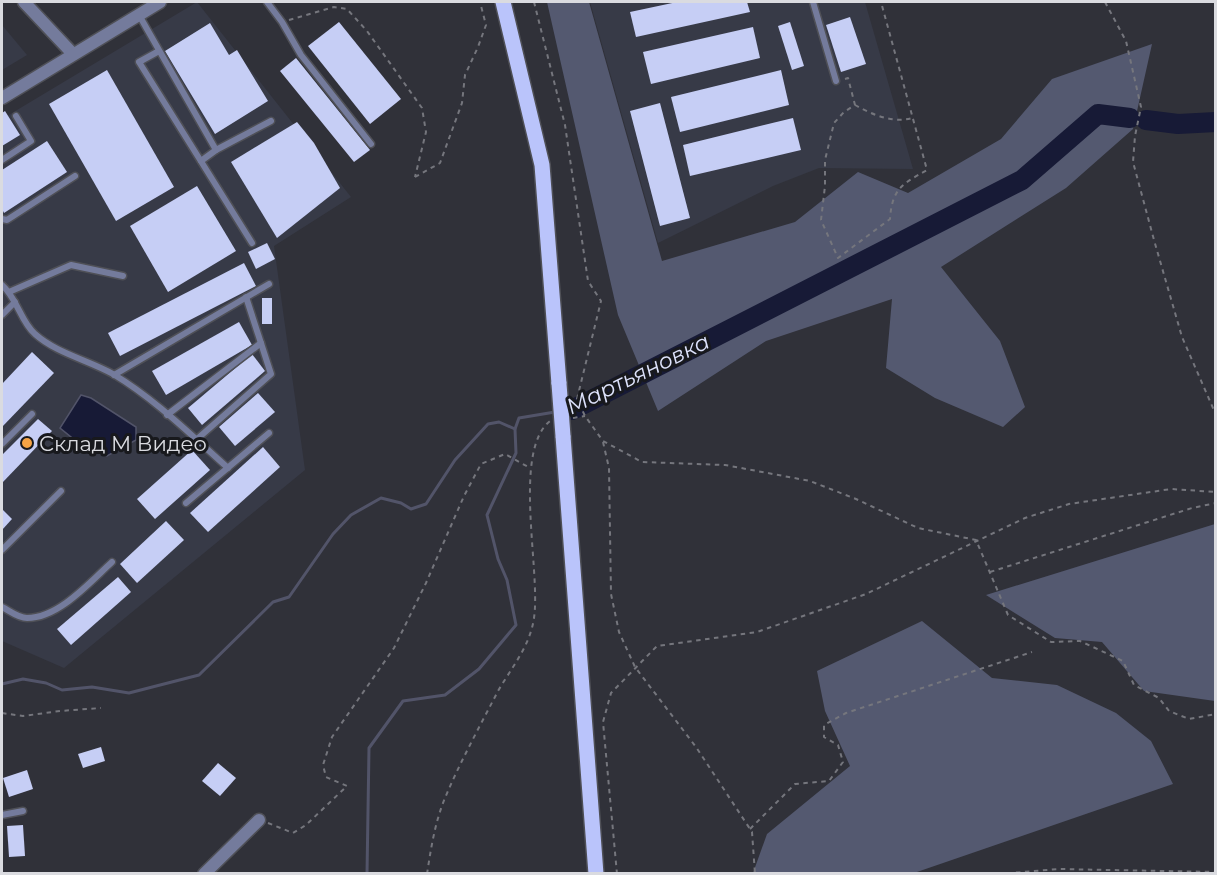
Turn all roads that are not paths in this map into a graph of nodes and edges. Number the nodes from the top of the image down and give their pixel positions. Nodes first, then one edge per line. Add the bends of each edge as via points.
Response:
1 (24, 2) edge
2 (160, 2) edge
3 (267, 2) edge
4 (503, 2) edge
5 (813, 2) edge
6 (138, 14) junction
7 (159, 51) junction
8 (73, 54) junction
9 (836, 81) road end
10 (2, 98) edge
11 (16, 116) dead end
12 (270, 122) dead end
13 (371, 144) dead end
14 (216, 150) junction
15 (2, 160) edge
16 (201, 161) junction
17 (75, 176) dead end
18 (2, 219) edge
19 (252, 243) dead end
20 (123, 276) dead end
21 (269, 284) dead end
22 (2, 285) edge
23 (9, 292) junction
24 (246, 297) junction
25 (15, 302) junction
26 (2, 315) edge
27 (261, 343) junction
28 (114, 375) junction
29 (32, 414) dead end
30 (167, 415) junction
31 (269, 433) dead end
32 (196, 440) junction
33 (2, 444) edge
34 (228, 468) junction
35 (61, 491) dead end
36 (186, 503) dead end
37 (2, 550) edge
38 (112, 562) dead end
39 (2, 607) edge
40 (23, 811) dead end
41 (2, 815) edge
42 (259, 820) road end
43 (204, 873) edge
44 (596, 873) edge

1 - 8 street
2 - 6 street
3 - 13 lane via 301,55
4 - 44 main road, bridge via 542,165
5 - 9 lane
6 - 7 lane
6 - 8 street
7 - 14 lane
7 - 16 lane via 139,62
8 - 10 street
11 - 15 lane via 31,141
12 - 14 lane
14 - 16 lane
16 - 19 lane
17 - 18 lane via 7,220
20 - 23 lane via 71,265
21 - 24 lane
22 - 23 lane
23 - 25 lane
24 - 27 lane
24 - 28 lane
25 - 26 lane
25 - 28 lane via 33,333
27 - 30 lane
27 - 32 lane via 271,374
28 - 30 lane
29 - 33 lane
30 - 32 lane
31 - 34 lane
32 - 34 lane
34 - 36 lane
35 - 37 lane
38 - 39 lane via 56,610 28,618
40 - 41 lane
42 - 43 street

